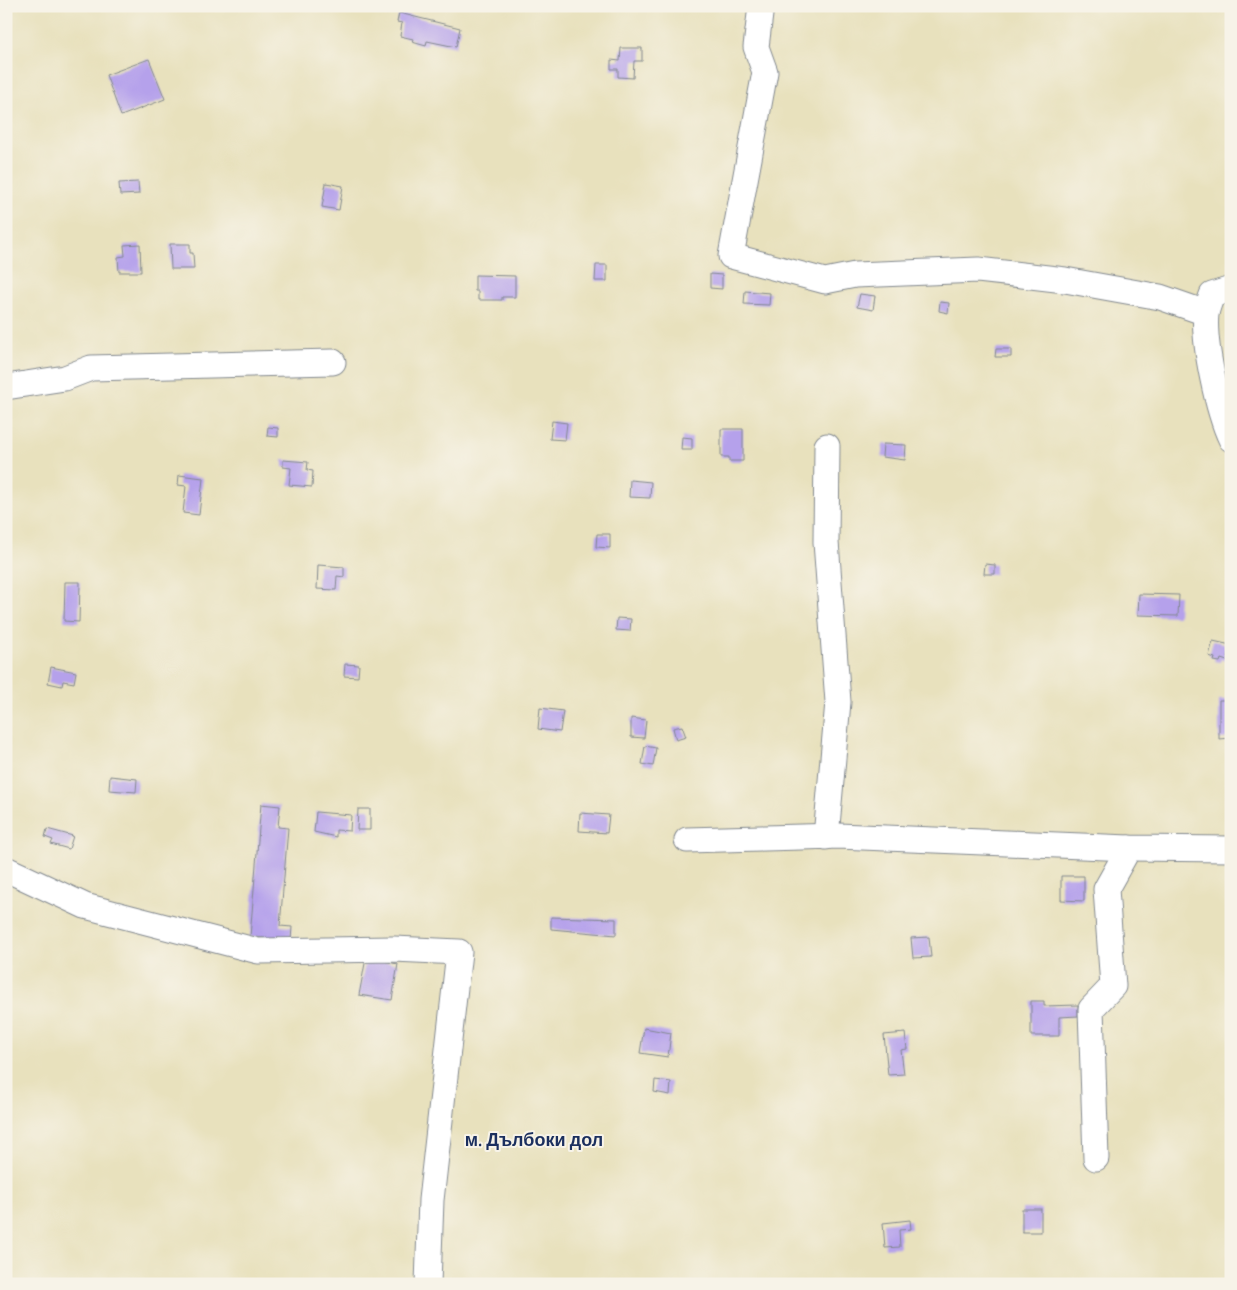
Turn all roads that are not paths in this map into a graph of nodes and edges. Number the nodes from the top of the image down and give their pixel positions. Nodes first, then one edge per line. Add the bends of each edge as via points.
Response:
1 (762, 6) edge
2 (1231, 289) edge
3 (1206, 313) junction
4 (333, 362) dead end
5 (6, 387) edge
6 (1231, 439) edge
7 (826, 446) dead end
8 (826, 836) junction
9 (687, 840) dead end
10 (1129, 848) junction
11 (1231, 849) edge
12 (6, 869) edge
13 (1096, 1158) dead end
14 (428, 1284) edge

1 - 3 street via 756,47 765,72 731,256 826,281 855,275 978,270 1065,280 1160,296
2 - 3 street via 1212,295
3 - 6 street via 1208,348 1218,404
4 - 5 street via 91,368 65,378
7 - 8 street via 826,542 838,702
8 - 9 street
8 - 10 street
10 - 11 street
10 - 13 street via 1106,889 1113,986 1091,1009
12 - 14 street via 85,906 258,951 394,949 459,952 431,1200

